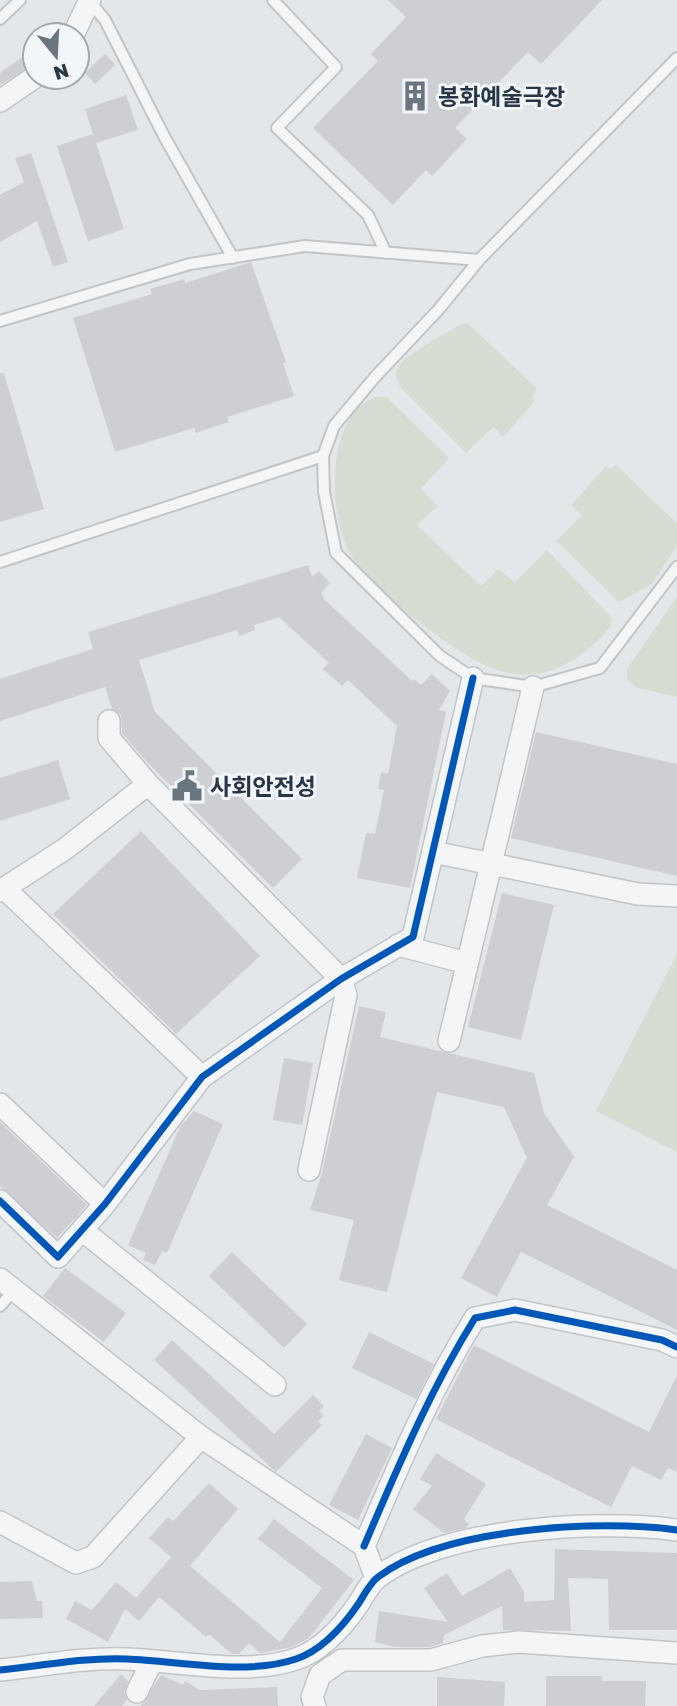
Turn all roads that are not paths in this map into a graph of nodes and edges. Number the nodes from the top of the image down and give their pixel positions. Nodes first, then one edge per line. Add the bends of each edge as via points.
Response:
1 (20, 0) edge
2 (273, 0) edge
3 (90, 1) edge
4 (0, 19) edge
5 (80, 21) edge
6 (677, 58) edge
7 (21, 87) edge
8 (0, 101) edge
9 (386, 253) junction
10 (233, 258) junction
11 (480, 260) junction
12 (0, 321) edge
13 (323, 456) junction
14 (0, 562) edge
15 (677, 567) edge
16 (473, 678) junction
17 (533, 687) junction
18 (109, 720) dead end
19 (148, 784) junction
20 (433, 852) junction
21 (489, 864) junction
22 (2, 889) edge
23 (677, 896) edge
24 (398, 945) junction
25 (467, 963) junction
26 (341, 979) junction
27 (449, 1041) dead end
28 (202, 1077) junction
29 (0, 1104) edge
30 (309, 1170) dead end
31 (0, 1200) edge
32 (105, 1204) junction
33 (82, 1230) junction
34 (5, 1292) edge
35 (677, 1347) edge
36 (275, 1385) dead end
37 (201, 1437) junction
38 (0, 1522) edge
39 (677, 1530) edge
40 (364, 1546) junction
41 (376, 1578) junction
42 (677, 1653) edge
43 (152, 1661) junction
44 (0, 1670) edge
45 (137, 1692) dead end
46 (315, 1706) edge

1 - 4 lane
2 - 9 lane via 336,67 277,128 368,215
3 - 5 street
3 - 10 lane via 105,20
6 - 11 lane
7 - 8 street
9 - 10 lane via 305,246
9 - 11 lane
10 - 12 lane via 190,264
11 - 13 lane via 334,426
13 - 14 lane
13 - 16 lane via 324,492 336,553 440,656
15 - 17 lane via 600,668
16 - 17 lane
16 - 20 street
17 - 21 street
18 - 19 street via 109,738
19 - 22 street via 65,849
19 - 26 street
20 - 21 street
20 - 24 street via 413,937
21 - 23 street via 639,894
21 - 25 street
22 - 28 street
24 - 25 street
24 - 26 street
25 - 27 street
26 - 28 street
26 - 30 street via 346,995
28 - 32 street
29 - 32 street
31 - 33 street via 58,1257
32 - 33 street
33 - 36 street
34 - 37 street
35 - 40 street via 515,1310 475,1318 415,1430
37 - 38 street via 93,1557 76,1563
37 - 40 street
39 - 41 street via 569,1528 477,1538 428,1552
40 - 41 street
41 - 43 street via 347,1621 317,1649 297,1658 216,1666
42 - 46 street via 519,1642 431,1660 342,1660 320,1675 312,1697
43 - 44 street via 124,1659
43 - 45 street

